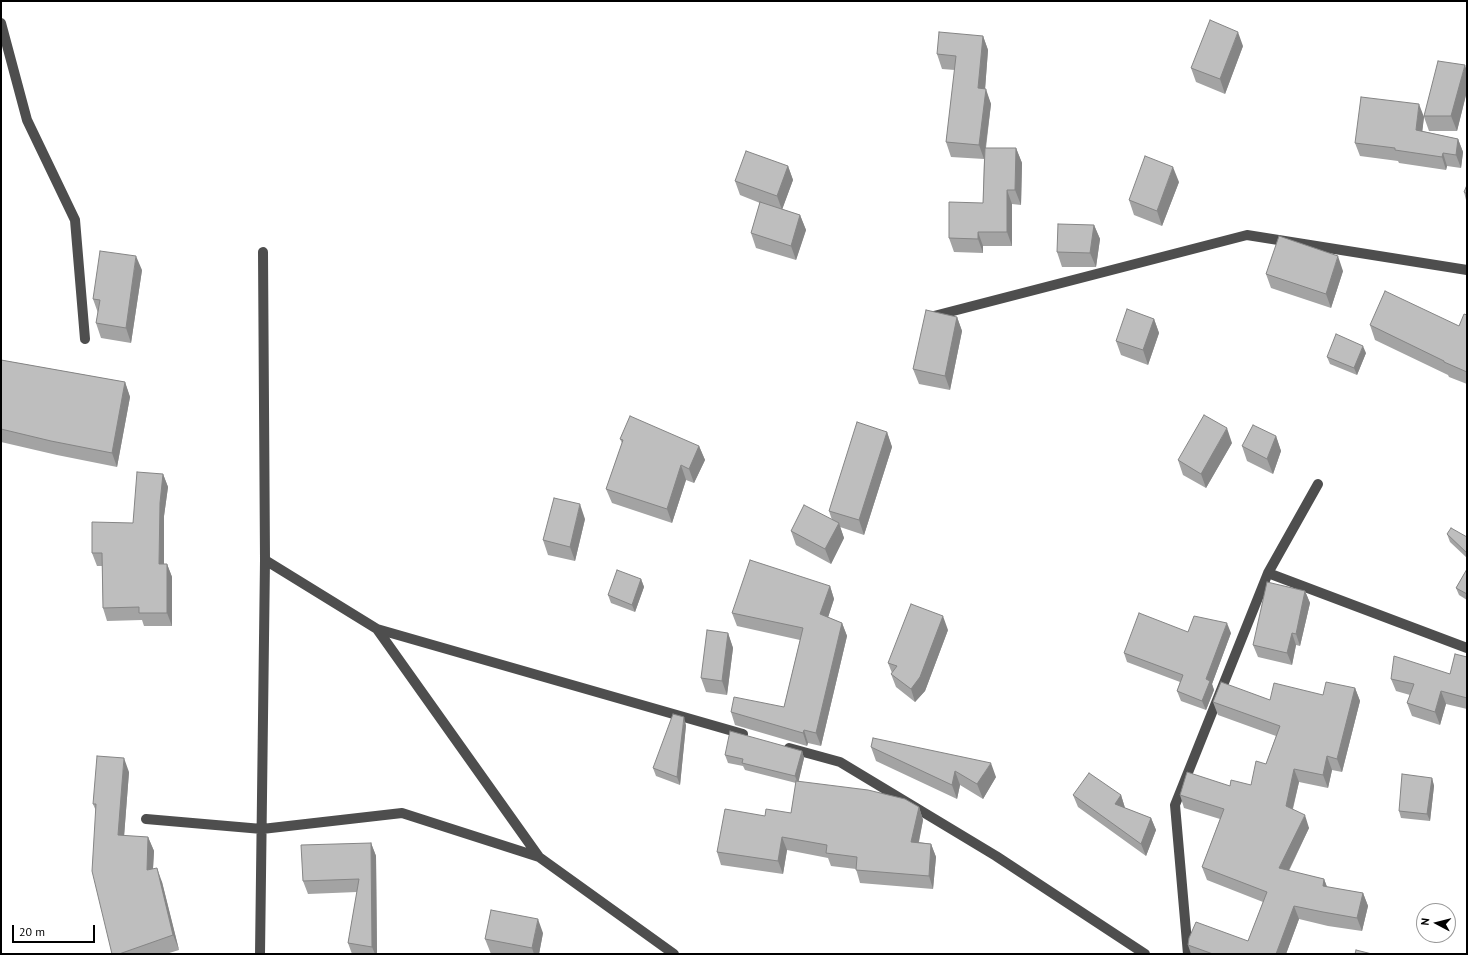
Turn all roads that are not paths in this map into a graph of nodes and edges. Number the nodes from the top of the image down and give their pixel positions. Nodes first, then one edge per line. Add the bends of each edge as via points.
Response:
1 (1, 23) edge
2 (263, 252) dead end
3 (1467, 270) edge
4 (927, 318) edge
5 (85, 339) dead end
6 (1318, 484) dead end
7 (265, 560) junction
8 (1268, 573) junction
9 (377, 629) junction
10 (1467, 648) edge
11 (749, 736) edge
12 (779, 745) edge
13 (146, 819) dead end
14 (262, 829) junction
15 (539, 857) junction
16 (260, 954) edge
17 (674, 954) edge
18 (1145, 954) edge
19 (1188, 954) edge

1 - 5 street via 27,120 75,220
2 - 7 street
3 - 4 street via 1247,235
6 - 8 street
7 - 9 street
7 - 14 street
8 - 10 street
8 - 19 street via 1175,805
9 - 11 street
9 - 15 street
12 - 18 street via 840,762 996,856
13 - 14 street
14 - 15 street via 402,814
14 - 16 street
15 - 17 street

